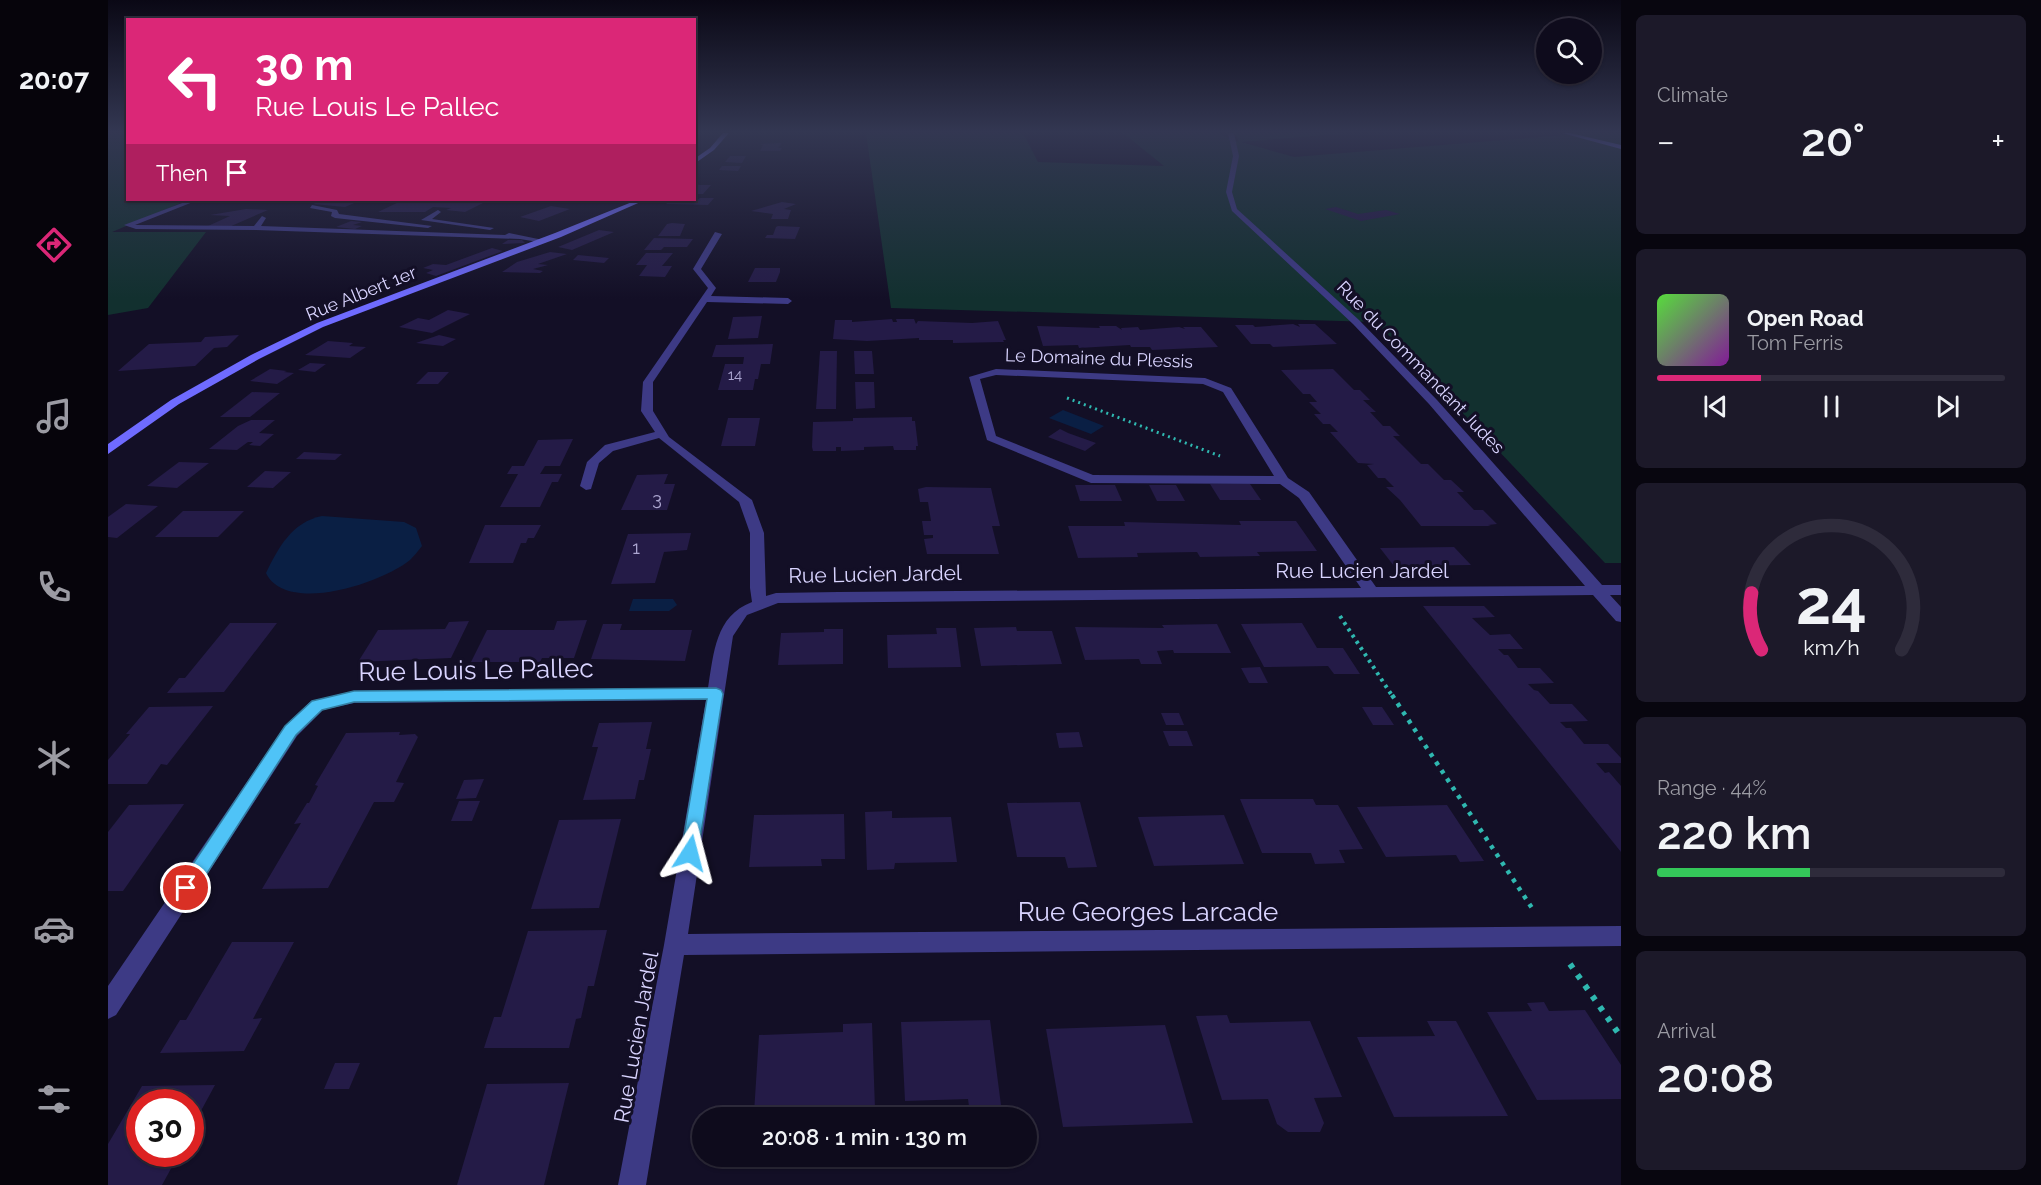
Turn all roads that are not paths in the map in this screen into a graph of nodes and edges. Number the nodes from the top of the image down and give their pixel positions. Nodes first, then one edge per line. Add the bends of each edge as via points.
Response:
1 (1230, 188) edge
2 (192, 201) edge
3 (640, 201) edge
4 (312, 207) dead end
5 (438, 212) dead end
6 (262, 218) dead end
7 (256, 228) junction
8 (718, 234) dead end
9 (558, 235) junction
10 (517, 238) junction
11 (544, 241) junction
12 (706, 299) junction
13 (788, 301) dead end
14 (661, 434) junction
15 (108, 450) edge
16 (1283, 480) junction
17 (586, 486) dead end
18 (1598, 591) junction
19 (1621, 591) edge
20 (1372, 592) junction
21 (760, 604) junction
22 (1621, 618) edge
23 (716, 694) junction
24 (1621, 936) edge
25 (675, 945) junction
26 (108, 1007) edge
27 (632, 1185) edge

1 - 18 street, Rue du Commandant Judes via 1234,210 1356,322
2 - 7 street via 128,225
3 - 9 street, Rue Albert 1er
4 - 10 street via 335,210 335,216
5 - 9 street via 425,220
6 - 7 street
7 - 10 street
8 - 12 street via 697,269 712,288
9 - 11 street, Rue Albert 1er
10 - 11 street
11 - 15 street, Rue Albert 1er via 320,325 175,402
12 - 13 street
12 - 14 street via 648,382 647,411
14 - 17 street via 609,448 593,462
14 - 21 street via 745,500 756,533
16 - 16 street, Le Domaine du Plessis via 1091,479 991,438 974,377 996,372 1205,381 1227,390
16 - 20 street, Le Domaine du Plessis via 1304,495
18 - 19 street, Rue Lucien Jardel
18 - 20 street, Rue Lucien Jardel
18 - 22 street, Rue du Commandant Judes
20 - 21 street, Rue Lucien Jardel via 776,598
21 - 23 street, Rue Lucien Jardel via 742,611 725,636
23 - 25 street, Rue Lucien Jardel
23 - 26 street, Rue Louis Le Pallec via 354,697 317,705 291,731
24 - 25 street, Rue Georges Larcade
25 - 27 street, Rue Lucien Jardel

